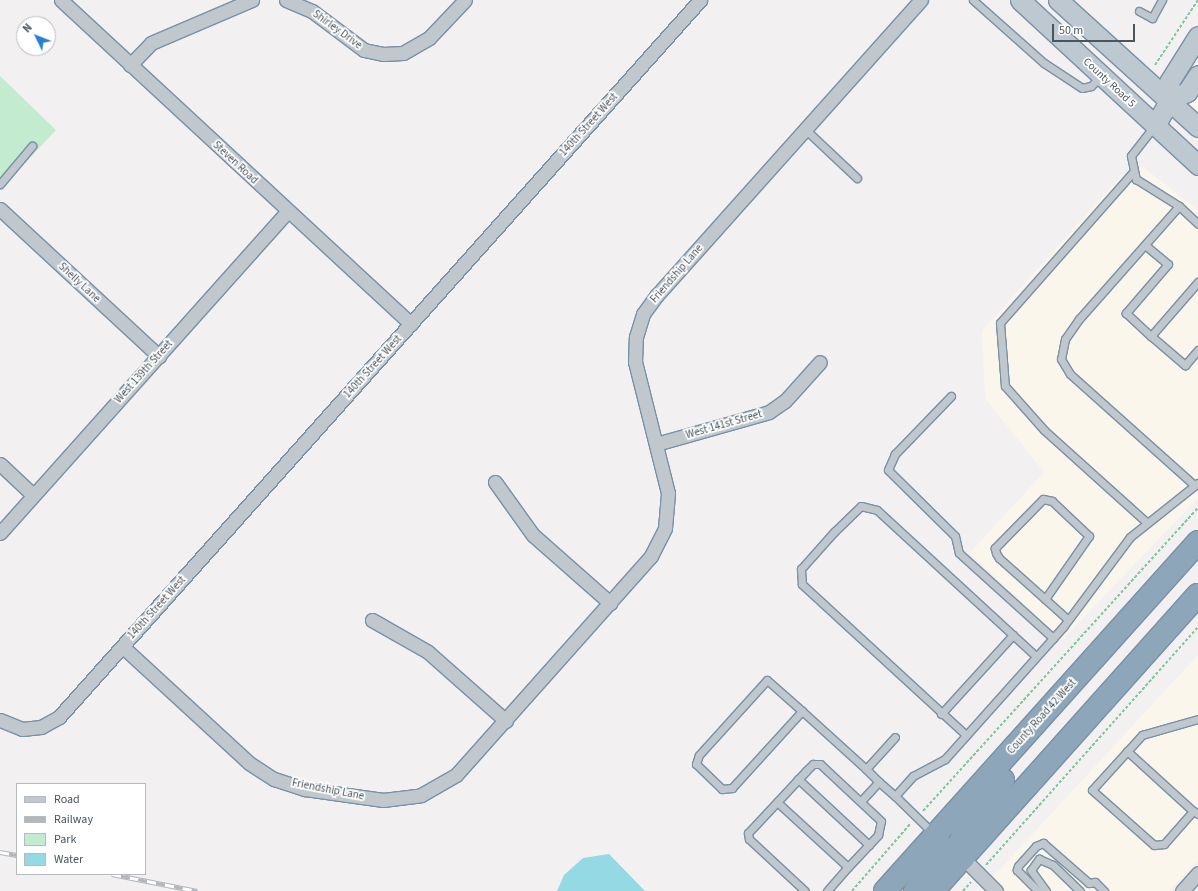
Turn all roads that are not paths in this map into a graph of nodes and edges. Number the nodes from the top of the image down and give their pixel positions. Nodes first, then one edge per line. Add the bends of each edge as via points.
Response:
1 (61, 0) edge
2 (252, 0) edge
3 (286, 0) edge
4 (465, 0) edge
5 (700, 0) edge
6 (921, 0) edge
7 (973, 0) edge
8 (1020, 0) edge
9 (1058, 0) edge
10 (1162, 0) edge
11 (1139, 11) dead end
12 (1198, 36) edge
13 (130, 65) junction
14 (1198, 75) edge
15 (1101, 76) junction
16 (1170, 100) junction
17 (1155, 125) junction
18 (1198, 127) edge
19 (806, 130) junction
20 (32, 146) dead end
21 (1198, 165) edge
22 (1133, 172) junction
23 (857, 178) dead end
24 (0, 184) edge
25 (1179, 206) junction
26 (0, 209) edge
27 (288, 211) junction
28 (1198, 224) edge
29 (1145, 245) junction
30 (1198, 282) edge
31 (411, 324) junction
32 (1150, 336) junction
33 (1198, 350) edge
34 (159, 356) junction
35 (820, 362) dead end
36 (951, 396) dead end
37 (656, 444) junction
38 (0, 464) edge
39 (495, 482) dead end
40 (1196, 484) edge
41 (33, 495) junction
42 (1146, 522) junction
43 (0, 533) edge
44 (1198, 542) edge
45 (1045, 599) junction
46 (610, 603) junction
47 (1196, 603) edge
48 (372, 620) dead end
49 (1068, 620) junction
50 (1013, 635) junction
51 (1052, 638) junction
52 (123, 647) junction
53 (1036, 656) junction
54 (1095, 658) junction
55 (802, 711) junction
56 (941, 714) junction
57 (1198, 719) edge
58 (0, 720) edge
59 (506, 721) junction
60 (966, 735) junction
61 (895, 737) dead end
62 (1127, 751) junction
63 (866, 769) junction
64 (798, 780) junction
65 (879, 782) junction
66 (895, 796) junction
67 (861, 801) junction
68 (777, 802) junction
69 (1195, 813) edge
70 (935, 836) junction
71 (869, 845) junction
72 (963, 858) junction
73 (848, 867) junction
74 (1198, 873) edge
75 (1089, 883) junction
76 (805, 891) edge
77 (827, 891) edge
78 (885, 891) edge
79 (916, 891) edge
80 (933, 891) edge
81 (996, 891) edge
82 (1038, 891) edge
83 (1046, 891) edge
84 (1081, 891) edge
85 (1104, 891) edge
86 (1182, 891) edge

1 - 13 street, Steven Road
2 - 13 street via 151,43
3 - 4 street, Shirley Drive via 312,11 364,50 383,54 403,53 429,38
5 - 31 street, 140th Street West
6 - 19 street, Friendship Lane
7 - 15 lane via 1044,63 1082,88 1091,86
8 - 15 main road, County Road 5
9 - 16 main road
10 - 11 lane via 1152,18
12 - 16 main road via 1169,82
13 - 27 street, Steven Road
14 - 16 main road via 1187,92
15 - 17 main road, County Road 5
16 - 17 main road
16 - 18 main road
17 - 21 main road, County Road 5
17 - 22 lane via 1131,156
19 - 23 lane
19 - 37 street, Friendship Lane via 657,295 643,314 636,337 635,362
20 - 24 lane
22 - 25 lane via 1143,185
22 - 42 lane via 1000,323 1004,386 1044,430
25 - 28 lane
25 - 29 lane
26 - 34 street, Shelly Lane
27 - 31 street, Steven Road
27 - 34 street, West 139th Street
29 - 32 lane via 1168,264 1126,313
29 - 40 lane via 1064,339 1061,359 1070,374
30 - 32 lane
31 - 52 street, 140th Street West
32 - 33 lane via 1185,365
34 - 41 street, West 139th Street
35 - 37 street, West 141st Street via 785,401 769,412
36 - 51 lane via 895,454 888,470 955,536 959,553
37 - 46 street, Friendship Lane via 668,493 665,528 651,556
38 - 41 street
39 - 46 street via 533,534
40 - 42 lane
41 - 43 street, West 139th Street
42 - 49 lane via 1113,557
44 - 54 highway, County Road 42 West
45 - 45 lane via 999,558 995,548 1044,499 1052,500 1089,536
45 - 49 lane
46 - 59 street, Friendship Lane
47 - 72 highway
48 - 59 street via 428,652
49 - 51 lane
50 - 53 lane
50 - 56 lane
50 - 56 lane via 876,510 861,506 834,532 801,569 802,584
51 - 53 lane
52 - 58 street, 140th Street West via 59,717 41,727 22,729
52 - 59 street, Friendship Lane via 249,763 274,779 305,789 382,800 421,795 456,775
53 - 60 lane
54 - 70 highway, County Road 42 West
54 - 72 highway via 964,829 958,848
55 - 55 lane via 767,680 699,755 696,764 722,789 732,788
55 - 63 lane
56 - 60 lane
57 - 62 lane via 1148,732
60 - 66 lane via 944,759 913,776
61 - 63 lane
62 - 69 lane
62 - 69 lane via 1092,790 1149,842 1159,846
63 - 65 lane
64 - 67 lane via 813,764 820,764
64 - 68 lane
64 - 71 lane
65 - 66 lane
65 - 67 lane
66 - 70 lane
67 - 71 lane via 881,821 882,829
68 - 73 lane
68 - 76 lane via 748,833 750,839
70 - 78 highway, County Road 42 West
70 - 79 highway via 940,844 940,854
71 - 73 lane
72 - 80 highway
72 - 81 street
73 - 77 lane
74 - 86 street
75 - 82 lane via 1043,843 1036,846 1018,866 1018,870
75 - 84 lane
75 - 85 lane via 1095,882
83 - 84 lane via 1030,870 1039,859 1053,865

